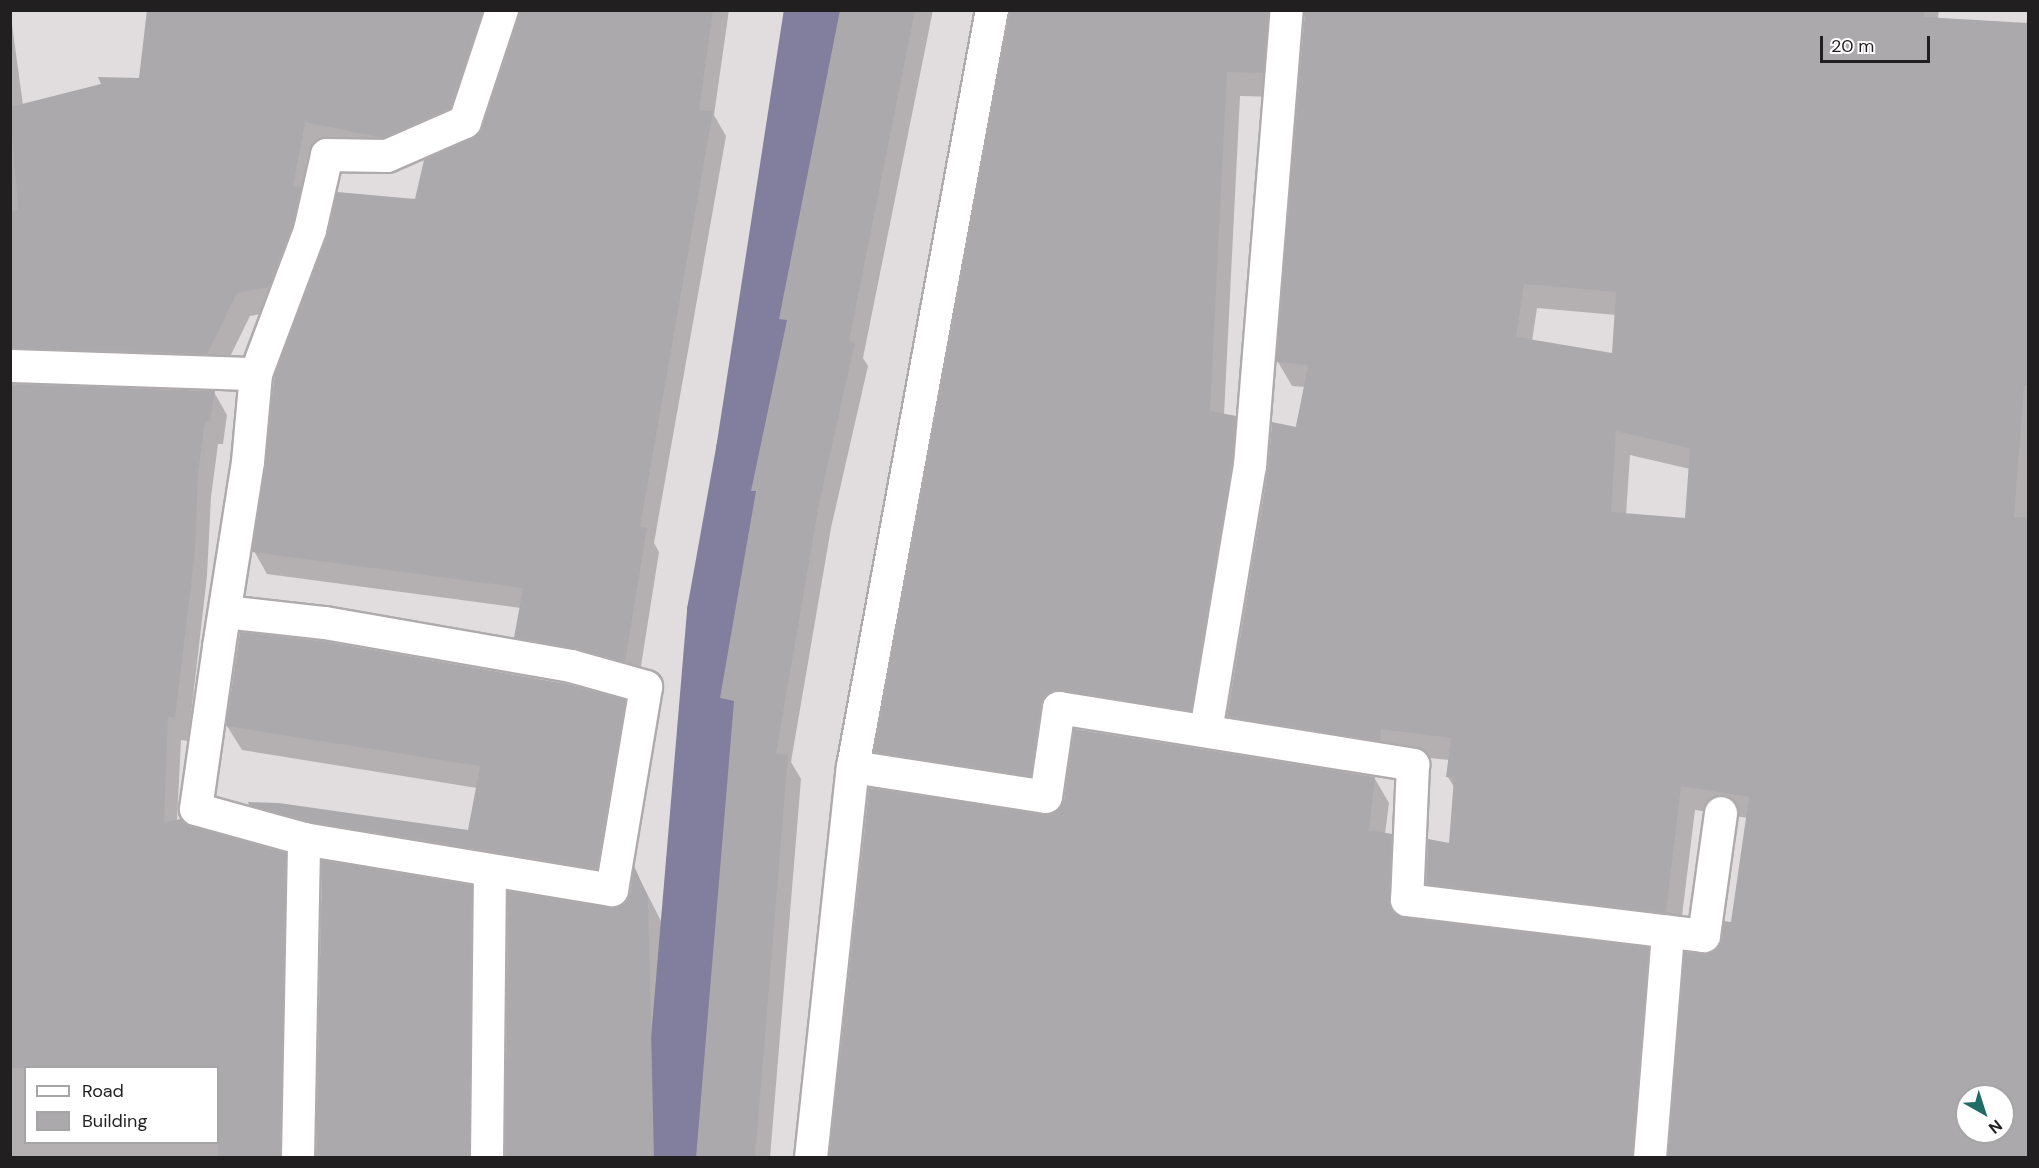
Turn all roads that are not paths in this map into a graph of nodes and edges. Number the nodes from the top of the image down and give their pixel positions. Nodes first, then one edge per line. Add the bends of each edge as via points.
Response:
1 (501, 10) edge
2 (992, 10) edge
3 (1287, 10) edge
4 (10, 366) edge
5 (256, 374) junction
6 (225, 612) junction
7 (1206, 731) junction
8 (853, 766) junction
9 (1721, 813) dead end
10 (304, 838) junction
11 (490, 871) junction
12 (1668, 932) junction
13 (298, 1158) edge
14 (487, 1158) edge
15 (811, 1158) edge
16 (1650, 1158) edge

1 - 5 street via 465,122 387,156 327,155 310,230
2 - 8 street
3 - 7 street via 1250,466
4 - 5 street
5 - 6 street via 248,462
6 - 10 street via 196,809
6 - 11 street via 325,622 571,666 646,687 612,890
7 - 8 street via 1059,708 1046,797
7 - 12 street via 1413,765 1407,900
8 - 15 street
9 - 12 street via 1704,936
10 - 11 street
10 - 13 street
11 - 14 street
12 - 16 street

